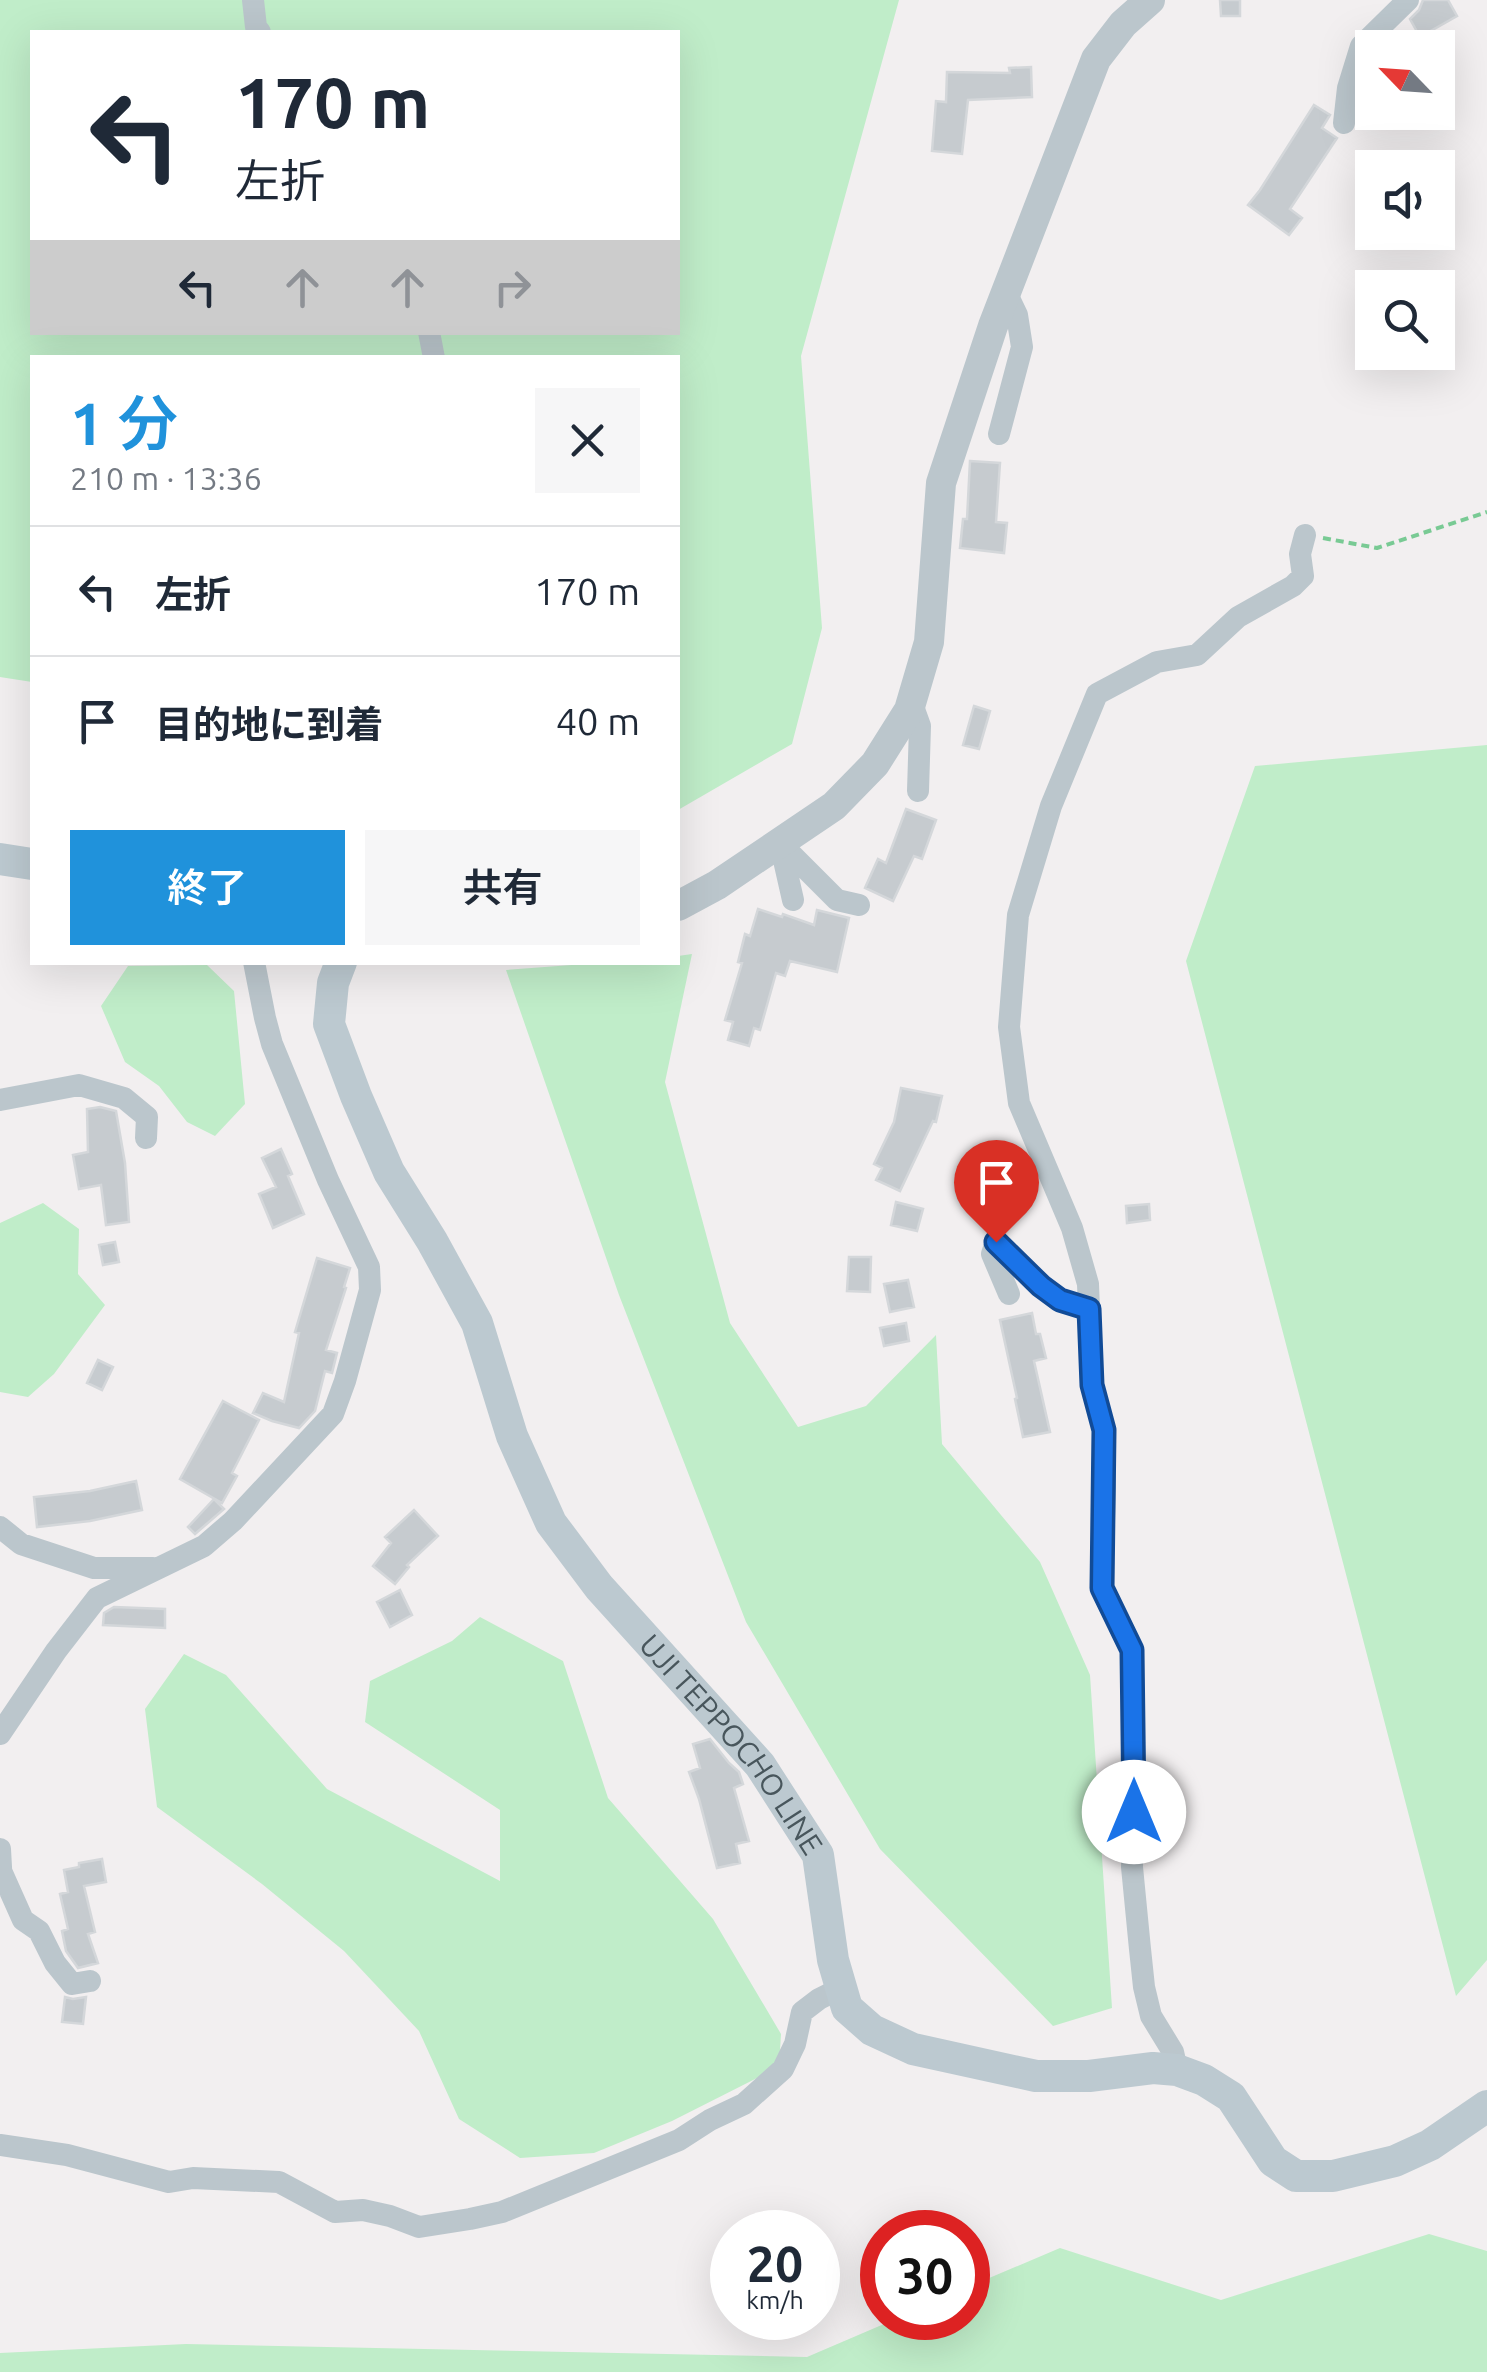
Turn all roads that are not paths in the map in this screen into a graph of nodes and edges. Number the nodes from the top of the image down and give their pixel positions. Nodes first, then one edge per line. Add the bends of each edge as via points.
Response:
1 (253, 0) edge
2 (1150, 0) edge
3 (1408, 0) edge
4 (258, 30) edge
5 (1344, 123) dead end
6 (1006, 292) junction
7 (999, 434) dead end
8 (1305, 535) road end
9 (911, 701) junction
10 (918, 791) dead end
11 (780, 843) junction
12 (0, 859) edge
13 (30, 864) edge
14 (793, 900) dead end
15 (680, 905) edge
16 (859, 905) dead end
17 (255, 965) edge
18 (340, 965) edge
19 (0, 1100) edge
20 (146, 1138) dead end
21 (1009, 1294) dead end
22 (1089, 1309) junction
23 (3, 1524) edge
24 (162, 1568) junction
25 (1, 1727) edge
26 (1, 1861) edge
27 (0, 1903) edge
28 (90, 1980) dead end
29 (841, 1988) junction
30 (1177, 2070) junction
31 (1487, 2106) edge
32 (0, 2145) edge

1 - 4 street
2 - 6 street via 1096,60
3 - 5 street via 1361,46
6 - 7 street via 1022,347
6 - 9 street via 941,484 929,642
8 - 22 street via 1304,576 1293,586 1238,617 1197,654 1157,662 1097,694 1051,806 1018,915 1008,1027 1018,1102 1072,1228
9 - 10 street via 920,726
9 - 11 street via 874,764 834,806
11 - 14 street
11 - 15 street
11 - 16 street via 837,900
12 - 13 main road
17 - 24 street via 272,1044 369,1267 370,1290 332,1414 233,1521
18 - 29 main road, UJI TEPPOCHO LINE via 329,1024 342,1060 389,1172 477,1322 512,1436 552,1523 600,1587 760,1765 818,1855
19 - 20 street via 79,1085 124,1098 147,1117
21 - 22 street via 992,1254 996,1242 1060,1300
22 - 30 street via 1092,1385 1104,1430 1102,1588 1132,1650 1132,1867 1144,1987
23 - 24 street via 21,1544 94,1568
24 - 25 street via 97,1598
26 - 27 street
26 - 28 street via 22,1920 39,1930 54,1963 72,1984
29 - 30 main road, UJI TEPPOCHO LINE via 847,2008 872,2030 913,2048 1036,2076
29 - 32 street via 802,2012 783,2069 744,2104 679,2140 502,2212 470,2218 419,2227 363,2210 335,2212 280,2182 169,2182
30 - 31 main road, UJI TEPPOCHO LINE via 1232,2097 1273,2161 1296,2176 1333,2176 1395,2161 1430,2146

